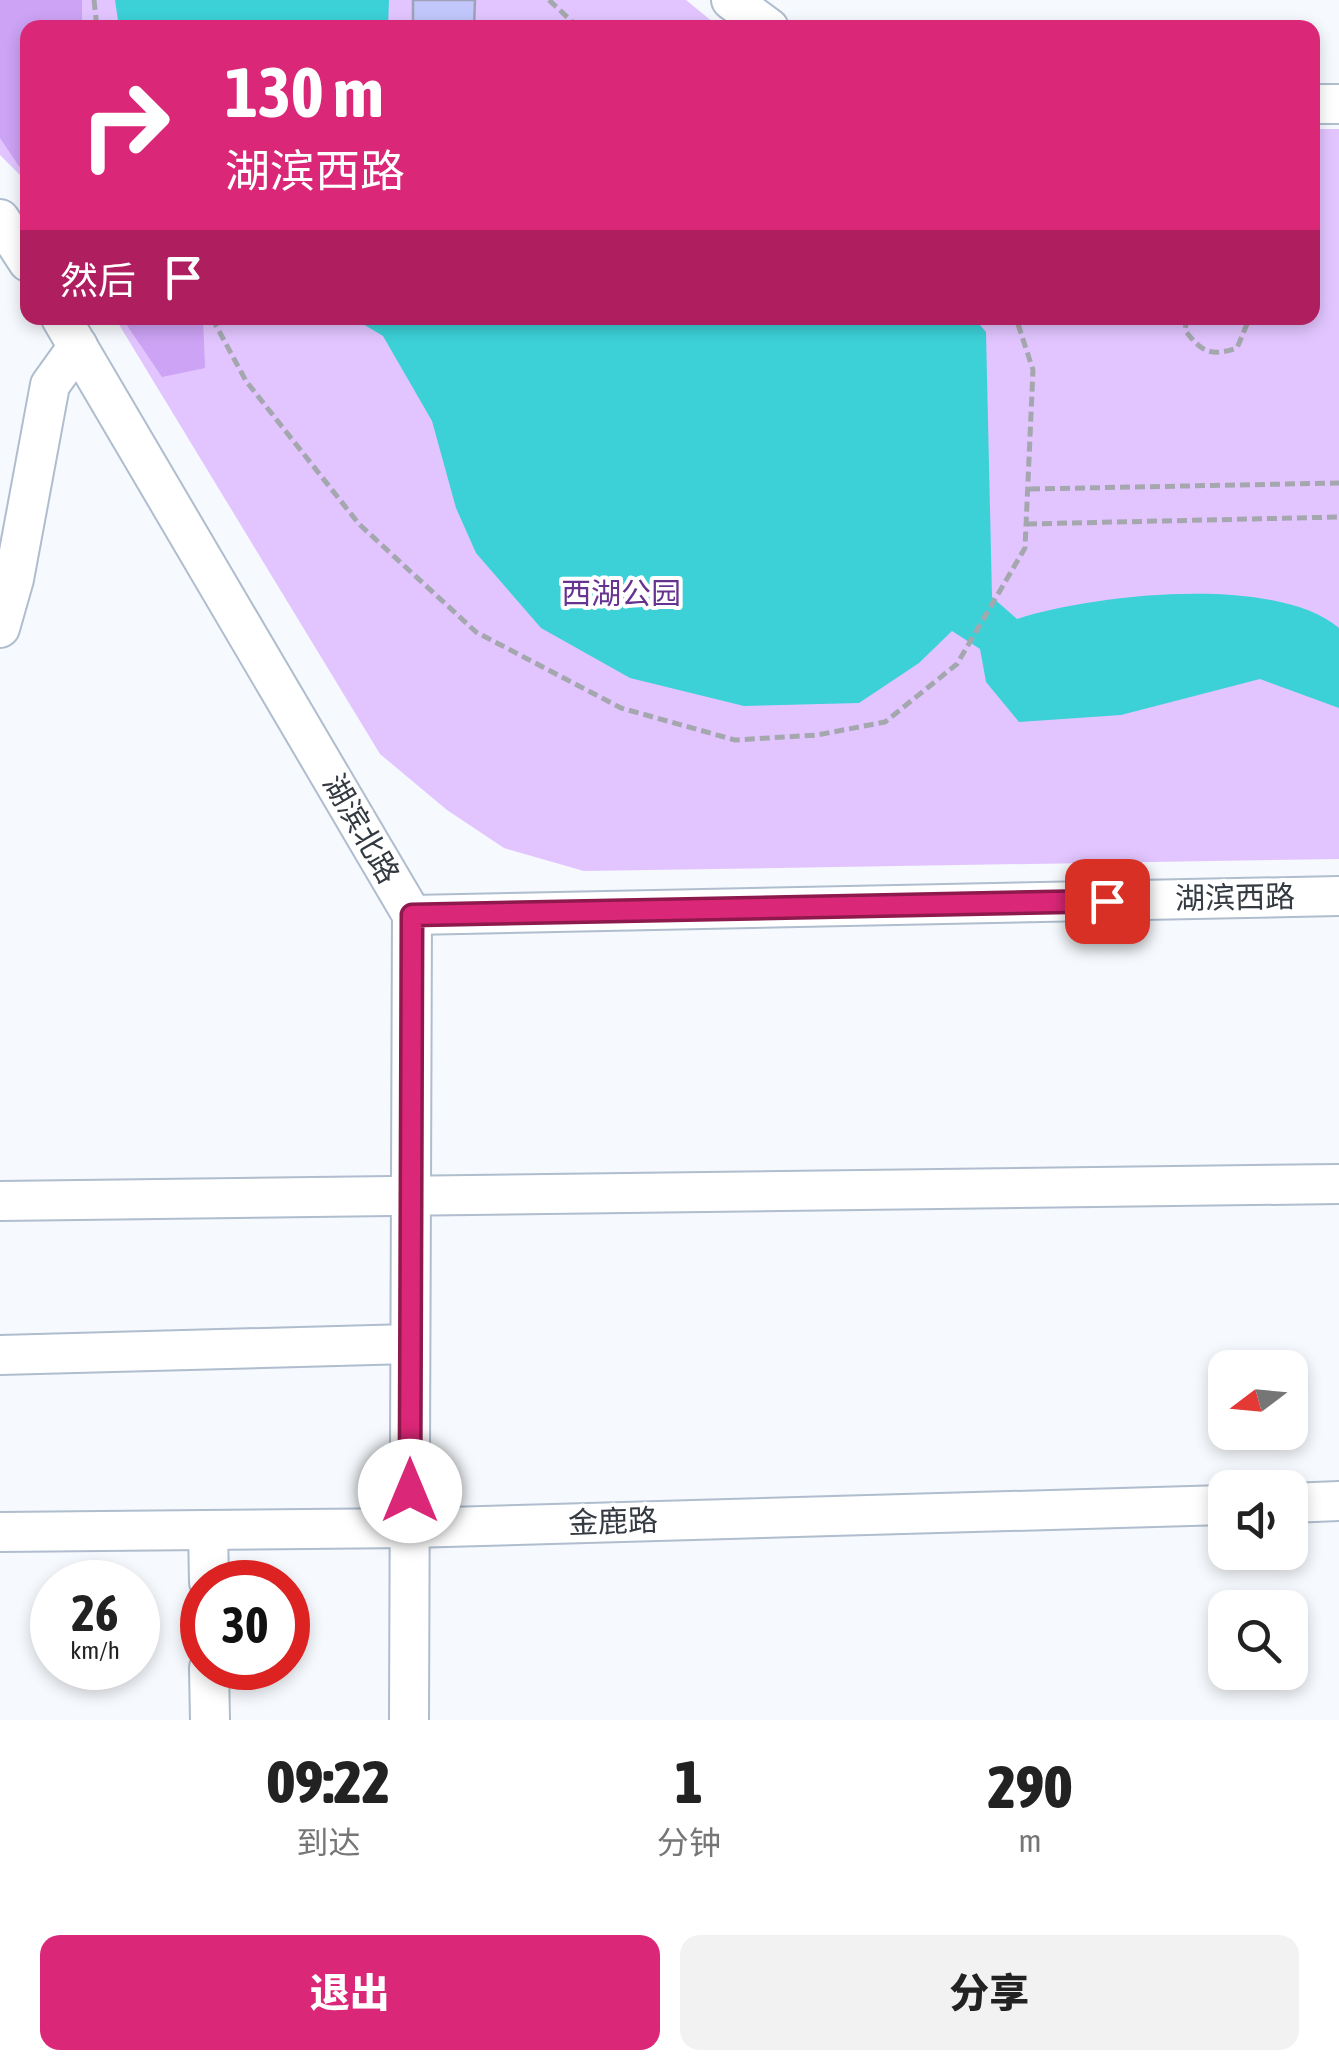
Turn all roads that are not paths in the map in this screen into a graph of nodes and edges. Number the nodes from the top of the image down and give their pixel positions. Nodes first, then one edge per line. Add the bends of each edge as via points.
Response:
1 (731, 0) edge
2 (758, 20) edge
3 (0, 219) edge
4 (20, 250) edge
5 (70, 332) edge
6 (0, 628) edge
7 (1339, 896) edge
8 (412, 915) junction
9 (1339, 1184) edge
10 (410, 1199) junction
11 (0, 1201) edge
12 (410, 1344) junction
13 (0, 1355) edge
14 (1339, 1501) edge
15 (1308, 1502) edge
16 (1208, 1505) edge
17 (410, 1528) junction
18 (208, 1530) junction
19 (0, 1532) edge
20 (209, 1560) edge
21 (210, 1690) edge
22 (210, 1720) edge
23 (410, 1720) edge

1 - 2 street
3 - 4 street
5 - 6 street via 50,385
5 - 8 street, 湖滨北路
7 - 8 street, 湖滨西路
8 - 10 street, 湖滨北路
9 - 10 street
10 - 11 street
10 - 12 street, 湖滨北路
12 - 13 street
12 - 17 street, 湖滨北路
14 - 15 street
16 - 17 street, 金鹿路
17 - 18 street, 金鹿路
17 - 23 street, 湖滨北路
18 - 19 street, 金鹿路
18 - 20 street
21 - 22 street

